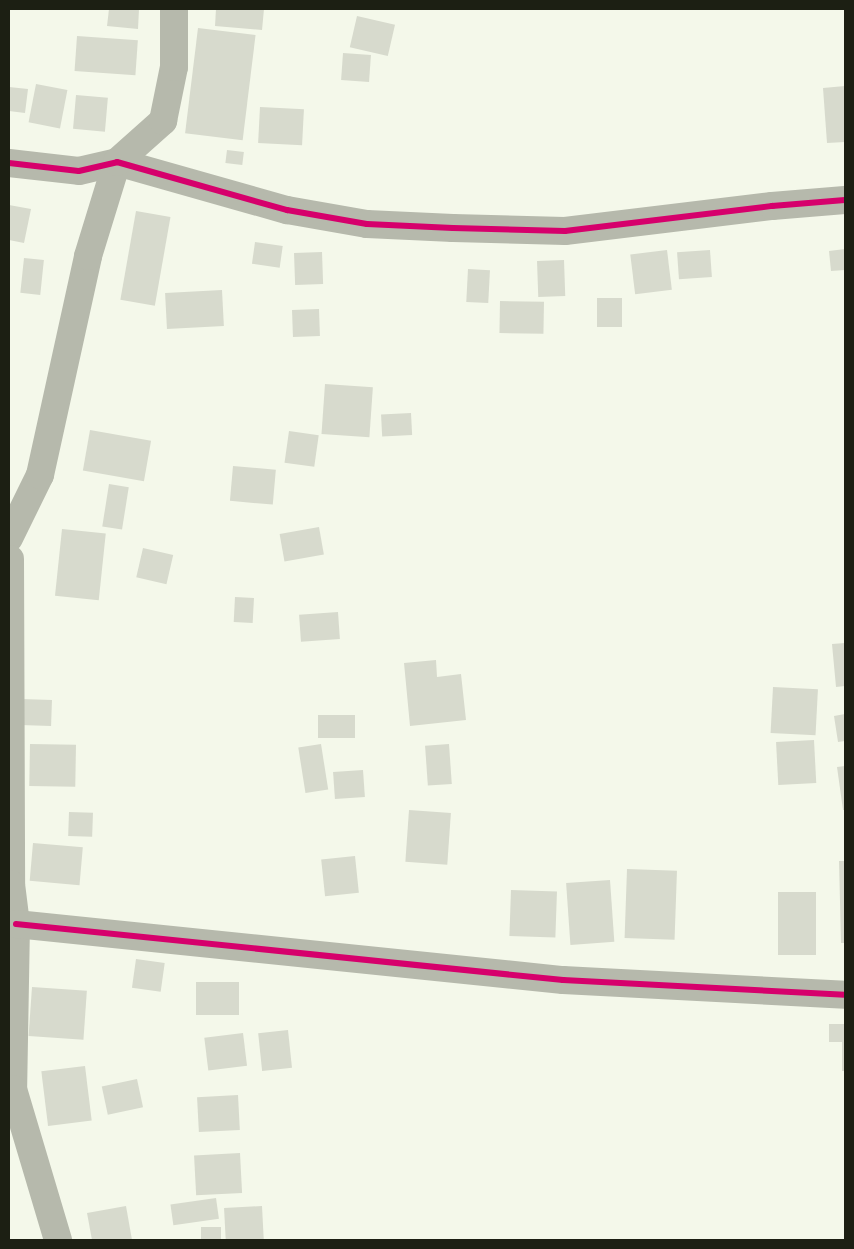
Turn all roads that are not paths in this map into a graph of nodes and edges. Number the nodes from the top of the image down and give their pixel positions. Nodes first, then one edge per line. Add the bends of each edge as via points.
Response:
1 (174, 9) edge
2 (117, 162) junction
3 (9, 163) edge
4 (845, 200) edge
5 (9, 552) edge
6 (16, 924) junction
7 (845, 995) edge
8 (11, 1089) edge
9 (58, 1240) edge

1 - 2 street via 174,67 163,121
2 - 3 street via 79,171
2 - 4 street via 287,210 367,224 565,231
2 - 5 street via 88,256 40,475
5 - 6 street via 11,884
6 - 7 street via 563,980
6 - 8 street
8 - 9 street

